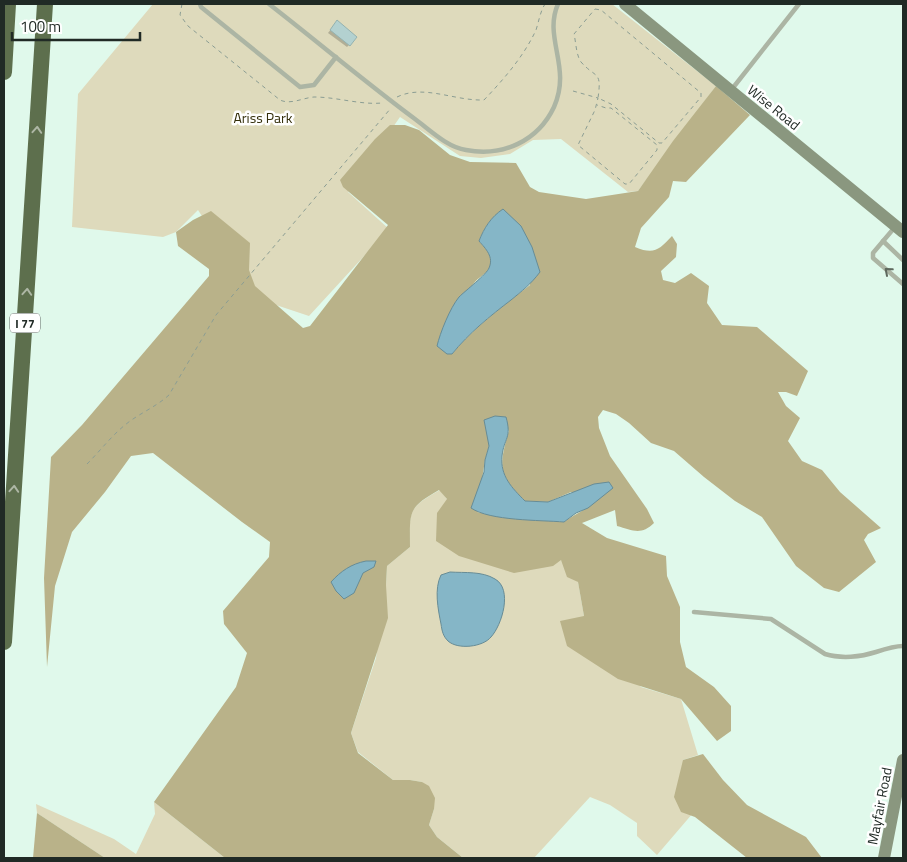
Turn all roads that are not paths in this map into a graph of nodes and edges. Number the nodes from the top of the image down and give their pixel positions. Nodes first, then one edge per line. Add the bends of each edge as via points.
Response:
1 (8, 4) edge
2 (46, 4) edge
3 (200, 4) edge
4 (270, 4) edge
5 (558, 4) edge
6 (799, 4) edge
7 (632, 6) edge
8 (336, 57) junction
9 (4, 72) edge
10 (731, 90) junction
11 (899, 229) edge
12 (883, 241) junction
13 (903, 260) edge
14 (903, 284) edge
15 (694, 612) dead end
16 (4, 642) edge
17 (903, 646) edge
18 (903, 760) edge
19 (884, 858) edge

1 - 9 highway
16 -> 2 highway, I 77
3 - 8 lane via 300,87 314,85
4 - 8 lane
5 - 8 lane via 553,28 561,80 554,107 545,123 525,140 498,152 465,150 447,142
6 - 10 lane
7 - 10 street, Wise Road
10 - 11 street, Wise Road
11 - 12 lane
12 - 13 lane
14 -> 12 lane via 873,258 873,253
15 - 17 lane via 771,619 833,657 857,656
18 - 19 street, Mayfair Road

